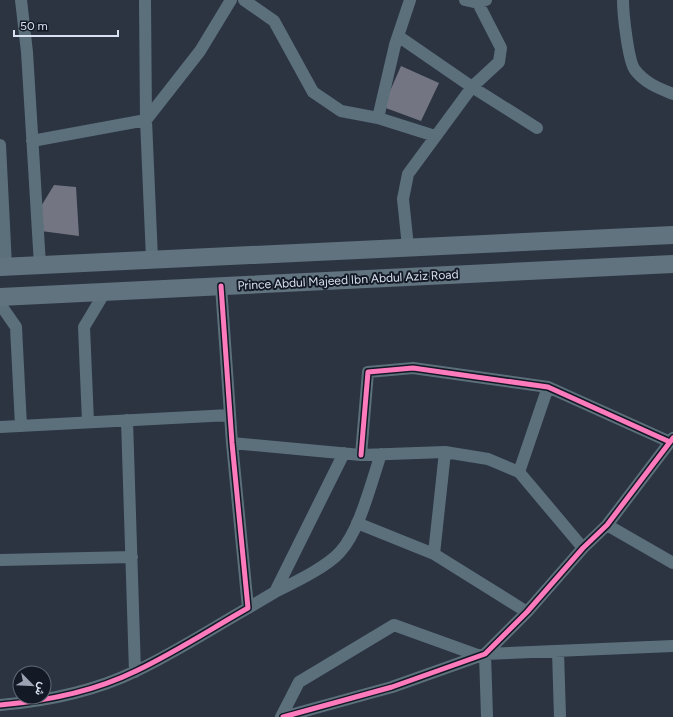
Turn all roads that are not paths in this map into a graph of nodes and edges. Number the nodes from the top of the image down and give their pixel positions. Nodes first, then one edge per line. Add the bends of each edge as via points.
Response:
1 (21, 0) edge
2 (145, 0) edge
3 (231, 0) edge
4 (244, 0) edge
5 (410, 0) edge
6 (465, 0) edge
7 (623, 0) edge
8 (482, 2) edge
9 (398, 36) junction
10 (472, 87) junction
11 (673, 94) edge
12 (378, 118) junction
13 (146, 120) junction
14 (537, 128) dead end
15 (435, 136) junction
16 (32, 141) junction
17 (0, 145) edge
18 (673, 235) edge
19 (408, 248) junction
20 (152, 259) junction
21 (666, 264) edge
22 (40, 265) junction
23 (3, 267) edge
24 (673, 275) edge
25 (221, 286) junction
26 (105, 292) junction
27 (0, 297) edge
28 (0, 304) edge
29 (548, 387) junction
30 (230, 415) junction
31 (128, 420) junction
32 (88, 422) junction
33 (21, 426) junction
34 (0, 427) edge
35 (671, 440) edge
36 (232, 443) junction
37 (445, 452) junction
38 (344, 453) junction
39 (381, 454) junction
40 (361, 455) junction
41 (519, 472) junction
42 (357, 523) junction
43 (607, 525) junction
44 (583, 548) junction
45 (434, 554) junction
46 (132, 557) junction
47 (0, 560) edge
48 (673, 563) edge
49 (275, 592) junction
50 (248, 608) junction
51 (527, 612) junction
52 (673, 646) edge
53 (558, 651) junction
54 (483, 655) junction
55 (136, 672) junction
56 (0, 705) edge
57 (282, 717) edge
58 (487, 717) edge
59 (560, 717) edge

1 - 16 street
2 - 13 street
3 - 13 street via 200,51
4 - 12 street via 274,21 313,92 341,110
5 - 9 street
6 - 8 street
7 - 11 street via 624,21 634,69 651,86
8 - 10 street via 501,48 499,62
9 - 10 street
9 - 12 street
10 - 14 street
10 - 15 street
12 - 15 street
13 - 16 street
13 - 20 street
15 - 19 street via 408,174 403,199
16 - 22 street
17 - 23 street
18 - 19 main road
19 - 20 main road
20 - 22 main road
21 - 24 street
21 - 25 main road, Prince Abdul Majeed Ibn Abdul Aziz Road
22 - 23 main road
25 - 26 main road, Prince Abdul Majeed Ibn Abdul Aziz Road
25 - 30 street
26 - 27 main road, Prince Abdul Majeed Ibn Abdul Aziz Road
26 - 32 street via 84,326
28 - 33 street via 16,327
29 - 35 street
29 - 40 street via 414,368 368,372
29 - 41 street
30 - 31 street
30 - 36 street
31 - 32 street
31 - 46 street
32 - 33 street
33 - 34 street
35 - 43 street
36 - 38 street
36 - 50 street
37 - 39 street
37 - 41 street via 488,459
37 - 45 street
38 - 40 street
38 - 49 street
39 - 40 street
39 - 42 street
41 - 44 street
42 - 45 street
42 - 49 street via 340,552 312,573
43 - 44 street
43 - 48 street
44 - 51 street
45 - 51 street
46 - 47 street
46 - 55 street
49 - 50 street
50 - 55 street
51 - 54 street
52 - 53 street
53 - 54 street
53 - 59 street
54 - 57 street via 392,687
54 - 57 street via 394,625 298,682
54 - 58 street
55 - 56 street via 85,691 38,702

